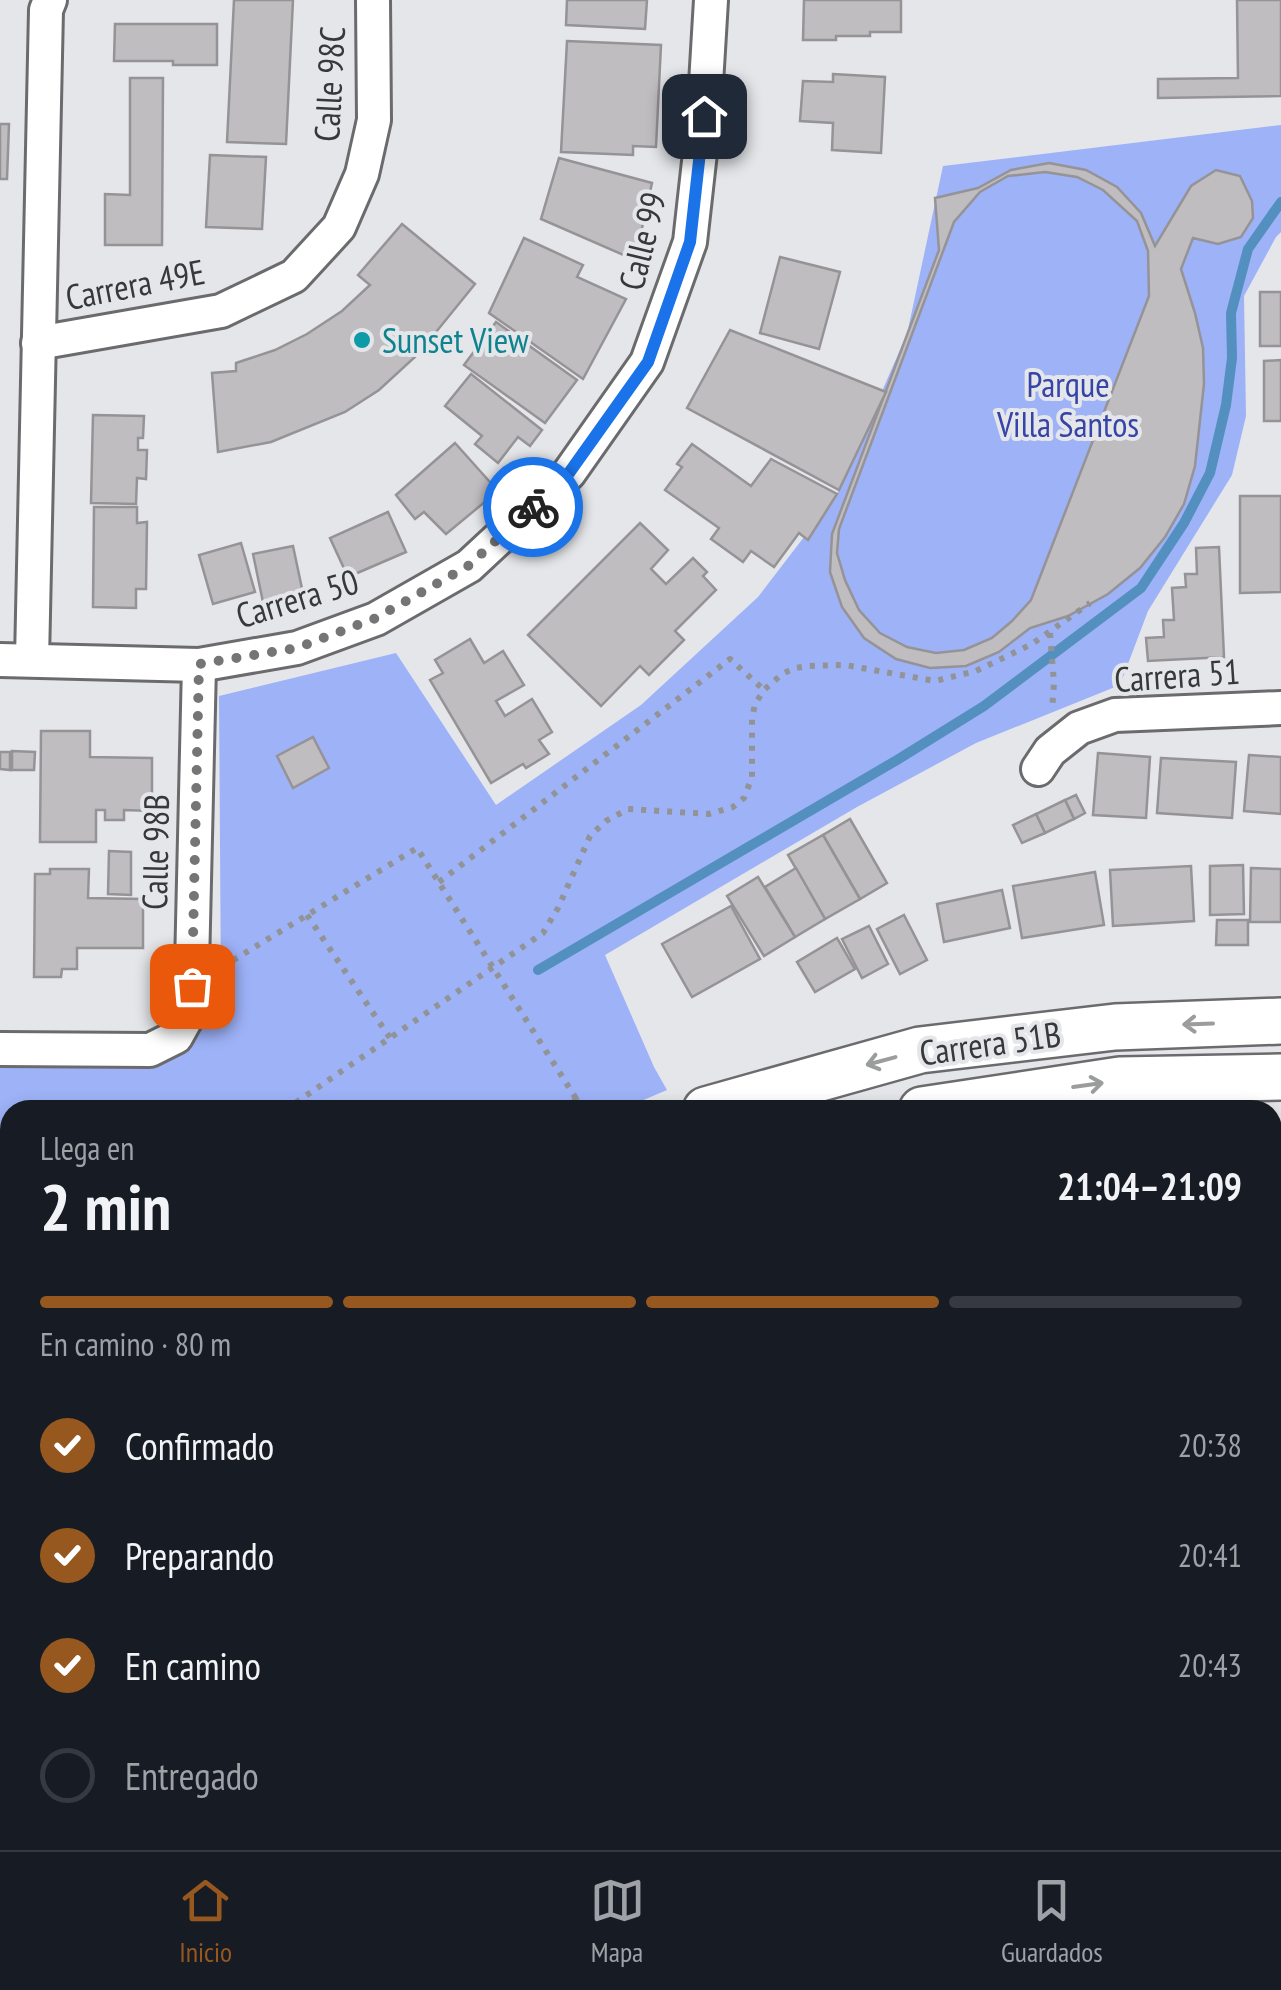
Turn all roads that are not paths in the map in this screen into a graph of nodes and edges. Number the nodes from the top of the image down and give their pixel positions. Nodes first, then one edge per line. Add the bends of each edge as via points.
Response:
1 (50, 0) edge
2 (374, 0) edge
3 (710, 0) edge
4 (339, 227) joint
5 (38, 343) junction
6 (569, 473) joint
7 (16, 660) edge
8 (199, 664) junction
9 (1281, 708) edge
10 (1038, 769) dead end
11 (1281, 1021) edge
12 (0, 1049) edge
13 (1281, 1077) edge
14 (737, 1100) edge
15 (988, 1100) edge

1 - 5 street
2 - 4 street, Calle 98C via 374,120 362,174
3 - 6 street, Calle 99 via 690,242 648,362
4 - 5 street, Carrera 49E via 294,276 221,311
5 - 7 street
6 - 8 street, Carrera 50 via 468,566 376,618 297,648
7 - 8 street, Carrera 50
8 - 12 street, Calle 98B via 191,1010 176,1038 150,1050
9 - 10 street, Carrera 51 via 1115,714 1079,728
11 -> 14 main road, Carrera 51B via 1116,1027 920,1050
15 -> 13 main road, Carrera 51B via 1120,1080

